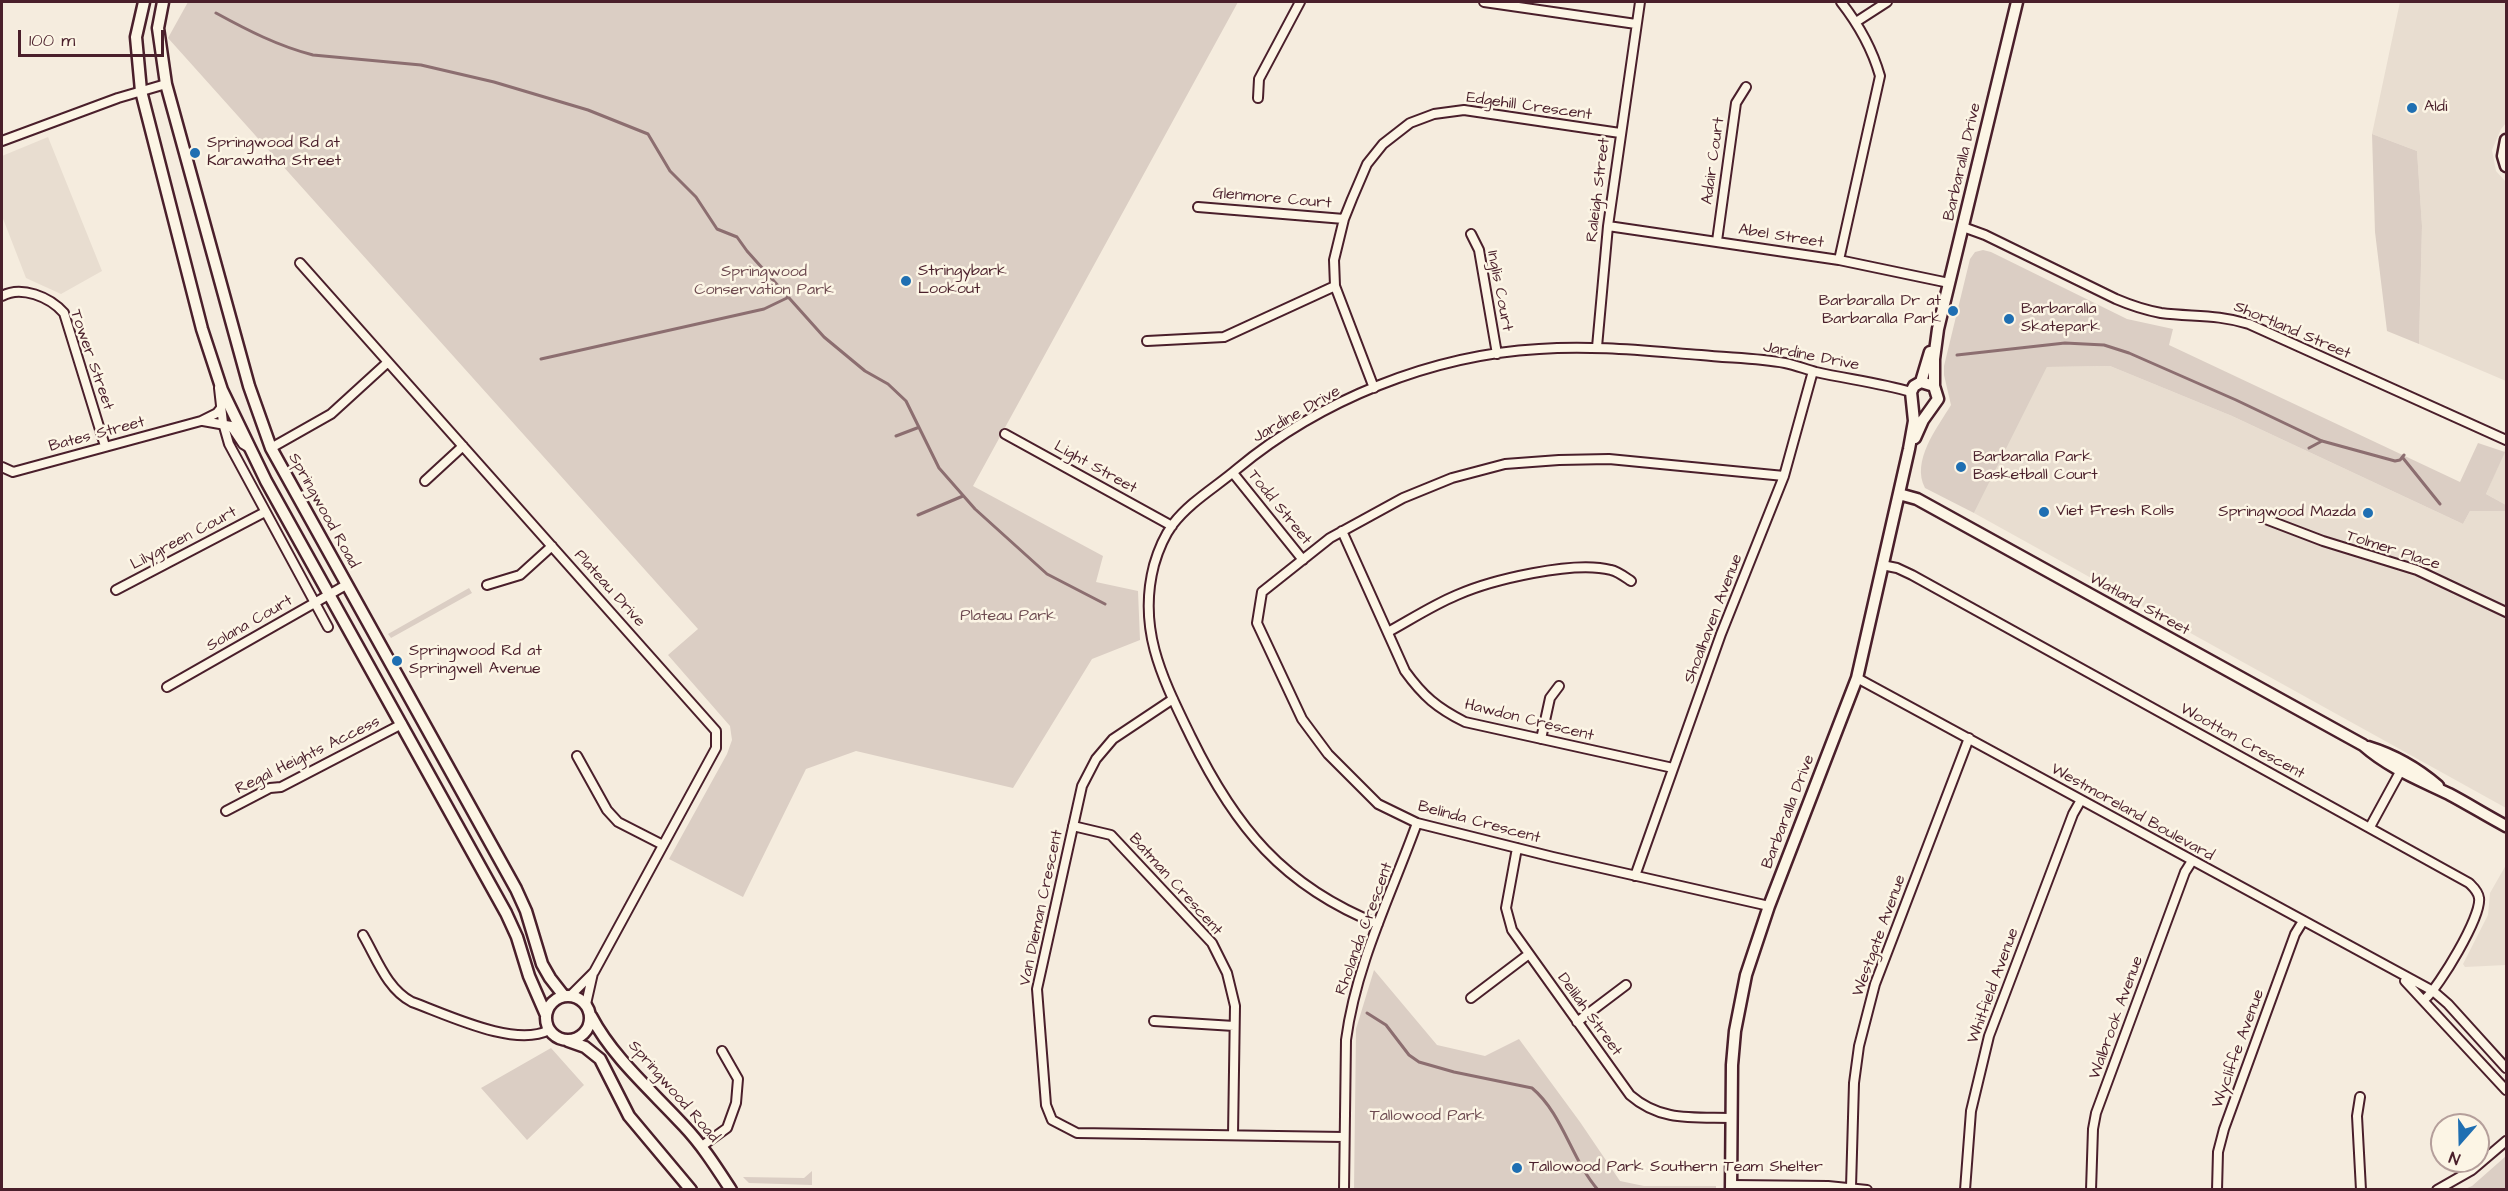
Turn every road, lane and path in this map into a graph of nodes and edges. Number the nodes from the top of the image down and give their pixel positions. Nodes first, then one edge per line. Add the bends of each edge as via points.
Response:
1 (144, 2) edge
2 (163, 2) edge
3 (1300, 2) edge
4 (1484, 2) edge
5 (1640, 2) edge
6 (1841, 2) edge
7 (1887, 2) edge
8 (2017, 2) edge
9 (1857, 22) junction
10 (1636, 24) junction
11 (166, 84) junction
12 (1746, 87) dead end
13 (141, 91) junction
14 (1258, 98) dead end
15 (1620, 133) junction
16 (2506, 140) edge
17 (2, 141) edge
18 (2506, 166) edge
19 (1198, 207) dead end
20 (1344, 219) junction
21 (1608, 226) junction
22 (1963, 227) junction
23 (1471, 234) dead end
24 (1717, 241) junction
25 (1839, 260) junction
26 (300, 262) dead end
27 (1949, 282) junction
28 (1335, 286) junction
29 (2, 296) edge
30 (1938, 329) junction
31 (1147, 341) dead end
32 (1597, 347) junction
33 (1497, 354) junction
34 (388, 362) junction
35 (1813, 371) junction
36 (1921, 382) junction
37 (220, 383) junction
38 (1934, 386) junction
39 (1374, 388) junction
40 (1911, 398) junction
41 (1932, 407) junction
42 (221, 408) junction
43 (201, 421) junction
44 (223, 423) junction
45 (1005, 434) dead end
46 (2506, 440) edge
47 (105, 446) junction
48 (463, 446) junction
49 (248, 447) junction
50 (271, 448) junction
51 (1909, 449) junction
52 (2, 468) edge
53 (1233, 473) junction
54 (1784, 476) junction
55 (425, 481) dead end
56 (1899, 494) junction
57 (265, 512) junction
58 (2268, 519) dead end
59 (1172, 526) junction
60 (1342, 531) junction
61 (552, 546) junction
62 (1304, 560) junction
63 (1882, 565) junction
64 (1631, 581) dead end
65 (346, 585) junction
66 (487, 585) dead end
67 (116, 590) dead end
68 (330, 594) junction
69 (315, 602) junction
70 (2506, 612) edge
71 (328, 627) dead end
72 (1388, 632) junction
73 (1857, 678) junction
74 (1559, 686) dead end
75 (167, 687) dead end
76 (1173, 699) junction
77 (402, 724) junction
78 (1969, 738) junction
79 (1541, 739) junction
80 (2363, 746) junction
81 (577, 756) dead end
82 (1673, 768) junction
83 (2400, 772) junction
84 (2447, 793) junction
85 (2081, 800) junction
86 (226, 812) dead end
87 (1417, 823) junction
88 (1073, 826) junction
89 (2506, 826) edge
90 (2370, 827) junction
91 (663, 845) junction
92 (1517, 848) junction
93 (2192, 861) junction
94 (1635, 876) junction
95 (1769, 906) junction
96 (2303, 921) junction
97 (1378, 924) junction
98 (363, 935) dead end
99 (1529, 954) junction
100 (594, 972) junction
101 (2395, 972) junction
102 (1626, 986) dead end
103 (2433, 991) junction
104 (567, 996) junction
105 (1471, 998) dead end
106 (2425, 999) junction
107 (586, 1004) junction
108 (546, 1016) junction
109 (591, 1016) junction
110 (1154, 1021) dead end
111 (1577, 1022) junction
112 (1234, 1026) junction
113 (549, 1030) junction
114 (568, 1041) junction
115 (722, 1051) dead end
116 (2506, 1068) edge
117 (2506, 1090) edge
118 (2360, 1097) dead end
119 (1732, 1118) junction
120 (1233, 1135) junction
121 (1344, 1137) junction
122 (2506, 1141) edge
123 (702, 1146) junction
124 (1731, 1187) edge
125 (1851, 1187) junction
126 (691, 1190) edge
127 (731, 1190) edge
128 (1344, 1190) edge
129 (1867, 1190) edge
130 (1965, 1190) edge
131 (2091, 1190) edge
132 (2217, 1190) edge
133 (2361, 1190) edge
134 (2437, 1190) edge

1 - 13 main road via 136,37
2 - 11 main road, Springwood Road via 158,28
3 - 14 street via 1259,79
4 - 10 street
5 - 10 street, Raleigh Street
6 - 9 street
7 - 9 street
8 - 22 main road, Barbaralla Drive
9 - 25 street via 1874,54 1880,76
10 - 15 street, Raleigh Street
11 - 13 street
11 - 50 main road, Springwood Road via 249,386
12 - 24 street, Adair Court via 1736,104
13 - 17 street
13 - 37 main road via 202,329
15 - 20 street, Edgehill Crescent via 1464,110 1434,114 1410,123 1383,144 1367,165
15 - 21 street, Raleigh Street
16 - 18 main road
19 - 20 street, Glenmore Court
20 - 28 street, Edgehill Crescent via 1334,261
21 - 24 street, Abel Street
21 - 32 street, Raleigh Street
22 - 27 main road, Barbaralla Drive
22 - 46 street, Shortland Street via 2136,307 2180,315 2226,317 2249,324
23 - 33 street, Inglis Court via 1479,250
24 - 25 street, Abel Street
25 - 27 street, Abel Street
26 - 34 street, Plateau Drive
27 - 30 main road, Barbaralla Drive
28 - 31 street via 1224,337
28 - 39 street, Edgehill Crescent
29 - 47 street, Tower Street via 20,291 57,305 64,313
30 - 36 main road, Barbaralla Drive
30 - 38 main road, Barbaralla Drive
32 - 33 street, Jardine Drive
32 - 35 street, Jardine Drive via 1785,363
33 - 39 street, Jardine Drive via 1457,361
34 - 48 street, Plateau Drive
34 - 50 street via 332,414
35 - 40 street, Jardine Drive
35 - 54 street, Shoalhaven Avenue
36 - 38 main road
36 - 40 main road, Barbaralla Drive via 1914,386
37 - 42 street
37 - 49 main road
38 - 41 main road, Barbaralla Drive via 1938,399
39 - 53 street, Jardine Drive via 1265,446
40 - 41 main road via 1924,410
40 - 51 main road, Barbaralla Drive via 1914,421
41 - 51 main road, Barbaralla Drive
42 - 43 street, Bates Street
42 - 44 street
43 - 44 street, Bates Street
43 - 47 street, Bates Street
44 - 49 street via 231,426
44 - 57 street via 229,444
45 - 59 street, Light Street
47 - 52 street, Bates Street via 13,472
48 - 55 street
48 - 61 street, Plateau Drive
49 - 68 main road
50 - 65 main road, Springwood Road
51 - 56 main road, Barbaralla Drive
53 - 59 street, Jardine Drive via 1191,504
53 - 62 street, Todd Street
54 - 60 street, Belinda Crescent via 1609,459 1505,465 1452,478 1412,494
54 - 82 street, Shoalhaven Avenue
56 - 63 main road, Barbaralla Drive
56 - 80 main road, Watland Street via 1917,499
57 - 67 street, Lilygreen Court
57 - 69 street
58 - 70 street, Tolmer Place via 2323,542 2417,570
59 - 76 street, Jardine Drive via 1157,556 1147,603 1152,642
60 - 62 street, Belinda Crescent
60 - 72 street, Hawdon Crescent
61 - 66 street via 520,575
61 - 91 street, Plateau Drive via 716,731 716,748
62 - 87 street, Belinda Crescent via 1262,592 1257,623 1302,718 1328,754 1378,804
63 - 73 main road, Barbaralla Drive
63 - 90 street, Wootton Crescent via 1912,575
64 - 72 street via 1611,570 1580,568 1505,579 1456,595
65 - 68 street, Solana Court
65 - 104 main road, Springwood Road via 516,889 550,978
68 - 69 street, Solana Court
68 - 77 main road
69 - 71 street
69 - 75 street, Solana Court
72 - 79 street, Hawdon Crescent via 1405,671 1439,709 1465,722
73 - 78 street, Westmoreland Boulevard
73 - 95 main road, Barbaralla Drive
74 - 79 street via 1550,698
76 - 88 street, Van Dieman Crescent via 1113,739 1095,759 1082,786
76 - 97 street, Jardine Drive via 1215,785 1253,838 1275,861 1321,896
77 - 86 street, Regal Heights Access
77 - 108 main road via 512,925
78 - 85 street, Westmoreland Boulevard
78 - 125 street, Westgate Avenue via 1875,984 1854,1083
79 - 82 street, Hawdon Crescent
80 - 83 main road, Watland Street
80 - 84 main road, Watland Street via 2385,752
81 - 91 street via 607,810 618,822
82 - 94 street, Shoalhaven Avenue
83 - 84 main road, Watland Street
83 - 90 street
84 - 89 main road, Watland Street
85 - 93 street, Westmoreland Boulevard
85 - 130 street, Whitfield Avenue via 1989,1036 1971,1111
87 - 92 street, Belinda Crescent
87 - 97 street, Rholanda Crescent
88 - 112 street, Batman Crescent via 1111,835 1212,943 1227,973
88 - 120 street, Van Dieman Crescent via 1037,989 1046,1105 1052,1120 1077,1133
90 - 103 street, Wootton Crescent via 2460,877 2478,892 2476,915
91 - 100 street, Plateau Drive
92 - 94 street, Belinda Crescent
92 - 99 street, Delilah Street via 1506,908 1512,930
93 - 96 street, Westmoreland Boulevard
93 - 131 street, Walbrook Avenue via 2096,1113
94 - 95 street, Belinda Crescent
95 - 119 main road, Barbaralla Drive via 1746,975 1735,1030
96 - 101 street, Westmoreland Boulevard
96 - 132 street, Wycliffe Avenue via 2224,1129 2218,1152
97 - 121 street, Rholanda Crescent via 1349,1018
98 - 113 street via 402,997 503,1034 531,1036
99 - 105 street
99 - 111 street, Delilah Street
100 - 104 street, Plateau Drive
100 - 107 street, Plateau Drive
101 - 103 street, Westmoreland Boulevard
101 - 106 street, Westmoreland Boulevard
102 - 111 street
103 - 106 street, Wootton Crescent
103 - 116 street, Westmoreland Boulevard
104 - 107 main road
104 - 108 main road via 552,1003
106 - 117 street, Westmoreland Boulevard
107 - 109 main road
108 - 113 main road
109 - 114 main road via 582,1036
109 - 123 main road, Springwood Road via 631,1070
110 - 112 street
111 - 119 street, Delilah Street via 1640,1104 1660,1114
112 - 120 street, Batman Crescent
113 - 114 main road
114 - 126 main road via 585,1047 600,1059 629,1116
115 - 123 street via 738,1079 736,1103 727,1128
118 - 133 street via 2357,1116
119 - 124 main road, Barbaralla Drive
120 - 121 street, Van Dieman Crescent
121 - 128 street, Rholanda Crescent
122 - 134 street via 2472,1170
123 - 127 main road, Springwood Road
124 - 125 street
125 - 129 street

